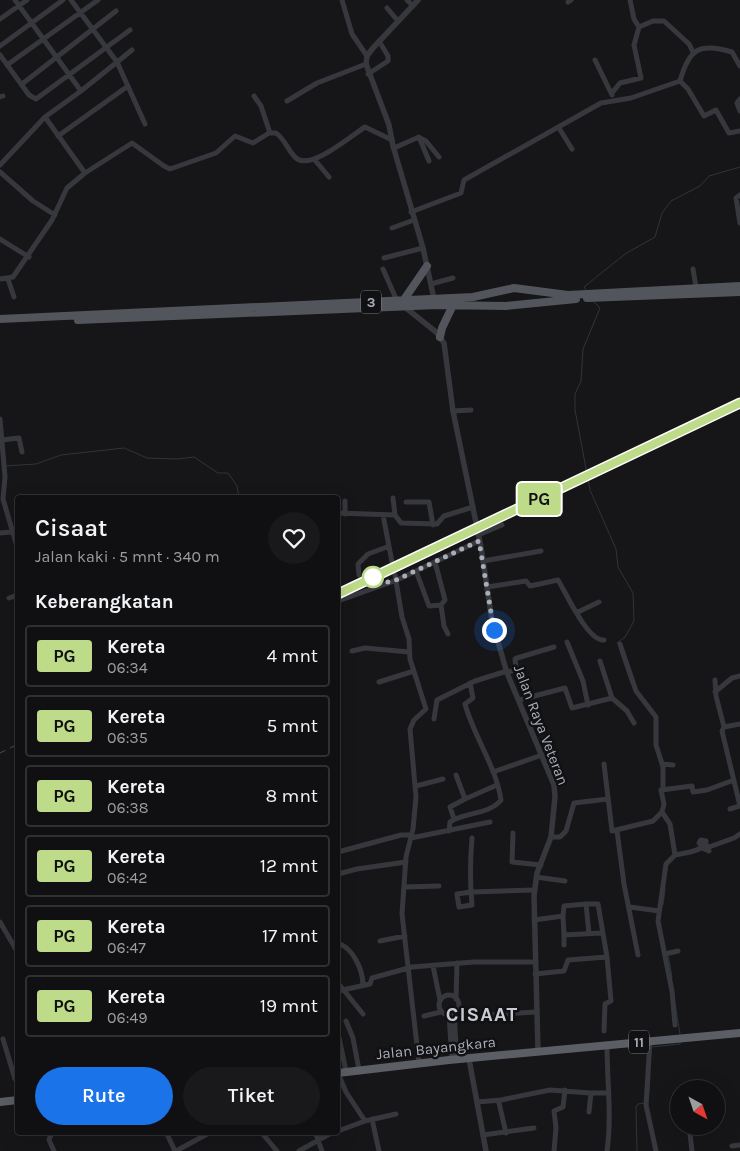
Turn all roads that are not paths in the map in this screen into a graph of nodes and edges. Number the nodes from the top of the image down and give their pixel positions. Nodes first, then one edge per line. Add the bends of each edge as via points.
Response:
1 (15, 0) edge
2 (27, 0) edge
3 (63, 0) edge
4 (71, 0) edge
5 (98, 0) edge
6 (342, 0) edge
7 (407, 0) edge
8 (418, 0) edge
9 (630, 0) edge
10 (19, 6) junction
11 (413, 6) junction
12 (387, 8) dead end
13 (116, 11) dead end
14 (80, 12) junction
15 (0, 20) edge
16 (398, 21) junction
17 (32, 23) junction
18 (639, 26) junction
19 (92, 30) junction
20 (130, 30) dead end
21 (44, 39) junction
22 (379, 40) junction
23 (0, 46) edge
24 (106, 48) junction
25 (132, 50) dead end
26 (693, 52) junction
27 (0, 55) edge
28 (367, 56) junction
29 (56, 57) junction
30 (595, 60) dead end
31 (117, 62) junction
32 (366, 64) junction
33 (8, 65) junction
34 (740, 66) edge
35 (69, 74) junction
36 (368, 74) junction
37 (680, 81) junction
38 (22, 84) junction
39 (128, 86) junction
40 (81, 91) junction
41 (612, 93) junction
42 (254, 96) dead end
43 (740, 98) edge
44 (286, 101) dead end
45 (612, 101) junction
46 (740, 111) edge
47 (44, 117) junction
48 (145, 124) dead end
49 (559, 128) junction
50 (740, 131) edge
51 (270, 133) junction
52 (58, 136) junction
53 (419, 137) junction
54 (392, 140) junction
55 (394, 148) junction
56 (572, 149) dead end
57 (439, 158) dead end
58 (314, 159) junction
59 (429, 161) dead end
60 (0, 165) edge
61 (0, 172) edge
62 (84, 173) junction
63 (329, 177) dead end
64 (740, 196) edge
65 (411, 212) junction
66 (55, 215) junction
67 (414, 220) junction
68 (740, 223) edge
69 (392, 228) dead end
70 (0, 239) edge
71 (423, 248) junction
72 (29, 257) junction
73 (384, 258) dead end
74 (427, 266) junction
75 (383, 269) dead end
76 (693, 269) dead end
77 (453, 278) dead end
78 (0, 279) edge
79 (8, 279) junction
80 (431, 284) junction
81 (740, 286) edge
82 (696, 287) junction
83 (740, 292) edge
84 (639, 293) junction
85 (14, 297) dead end
86 (434, 300) junction
87 (402, 303) junction
88 (453, 305) junction
89 (323, 307) junction
90 (0, 319) edge
91 (0, 324) edge
92 (440, 337) junction
93 (471, 410) dead end
94 (453, 411) junction
95 (0, 419) edge
96 (2, 440) junction
97 (22, 452) dead end
98 (393, 498) dead end
99 (345, 501) dead end
100 (406, 502) dead end
101 (473, 507) junction
102 (340, 514) edge
103 (345, 514) junction
104 (383, 515) junction
105 (395, 515) junction
106 (433, 525) junction
107 (502, 525) dead end
108 (0, 533) edge
109 (14, 534) edge
110 (479, 538) junction
111 (387, 547) junction
112 (541, 551) dead end
113 (483, 561) junction
114 (392, 562) dead end
115 (434, 562) junction
116 (416, 571) junction
117 (359, 575) dead end
118 (396, 577) junction
119 (487, 587) junction
120 (15, 595) edge
121 (9, 598) dead end
122 (340, 600) edge
123 (599, 602) dead end
124 (441, 606) junction
125 (578, 612) junction
126 (448, 634) dead end
127 (604, 640) dead end
128 (567, 642) dead end
129 (620, 644) dead end
130 (554, 647) dead end
131 (352, 651) dead end
132 (409, 652) junction
133 (600, 661) dead end
134 (414, 671) junction
135 (507, 672) junction
136 (740, 676) edge
137 (715, 680) dead end
138 (380, 682) dead end
139 (470, 683) junction
140 (715, 692) junction
141 (612, 698) junction
142 (519, 700) junction
143 (588, 705) junction
144 (434, 719) dead end
145 (634, 723) dead end
146 (740, 724) edge
147 (724, 727) junction
148 (542, 755) junction
149 (604, 764) dead end
150 (663, 764) junction
151 (672, 765) dead end
152 (493, 772) junction
153 (456, 775) dead end
154 (443, 779) dead end
155 (734, 780) junction
156 (418, 785) junction
157 (497, 785) junction
158 (662, 790) junction
159 (608, 799) junction
160 (465, 800) junction
161 (740, 806) edge
162 (730, 809) dead end
163 (662, 812) junction
164 (454, 819) junction
165 (490, 822) dead end
166 (450, 830) junction
167 (617, 831) junction
168 (513, 833) dead end
169 (740, 834) edge
170 (412, 836) junction
171 (551, 837) junction
172 (472, 838) dead end
173 (703, 846) junction
174 (340, 851) edge
175 (709, 851) dead end
176 (675, 855) junction
177 (406, 862) junction
178 (541, 865) junction
179 (340, 873) edge
180 (536, 877) junction
181 (565, 880) dead end
182 (439, 886) dead end
183 (407, 887) junction
184 (535, 890) junction
185 (586, 904) junction
186 (630, 907) junction
187 (659, 911) junction
188 (563, 916) junction
189 (534, 920) junction
190 (0, 922) edge
191 (601, 933) junction
192 (589, 934) junction
193 (564, 935) junction
194 (404, 936) junction
195 (380, 940) dead end
196 (564, 945) dead end
197 (340, 947) edge
198 (15, 948) edge
199 (678, 951) dead end
200 (665, 954) junction
201 (638, 955) dead end
202 (607, 956) junction
203 (535, 962) junction
204 (457, 963) junction
205 (433, 966) junction
206 (410, 967) junction
207 (535, 974) junction
208 (364, 985) junction
209 (340, 990) edge
210 (456, 999) junction
211 (440, 1000) junction
212 (440, 1012) junction
213 (535, 1012) junction
214 (363, 1014) dead end
215 (451, 1015) junction
216 (490, 1015) dead end
217 (424, 1016) dead end
218 (346, 1021) dead end
219 (675, 1025) dead end
220 (604, 1031) dead end
221 (740, 1033) edge
222 (3, 1039) dead end
223 (650, 1040) junction
224 (608, 1045) junction
225 (538, 1051) junction
226 (340, 1059) edge
227 (455, 1059) junction
228 (469, 1059) junction
229 (419, 1063) junction
230 (359, 1070) junction
231 (341, 1072) edge
232 (15, 1079) edge
233 (565, 1090) junction
234 (590, 1093) junction
235 (607, 1093) junction
236 (15, 1100) edge
237 (0, 1102) edge
238 (477, 1102) junction
239 (499, 1103) dead end
240 (589, 1112) dead end
241 (396, 1114) dead end
242 (372, 1119) junction
243 (365, 1121) junction
244 (534, 1128) dead end
245 (340, 1130) edge
246 (506, 1133) junction
247 (51, 1135) edge
248 (167, 1135) edge
249 (205, 1135) edge
250 (264, 1135) edge
251 (316, 1135) edge
252 (327, 1135) edge
253 (483, 1135) junction
254 (690, 1135) edge
255 (318, 1139) junction
256 (740, 1145) edge
257 (732, 1146) dead end
258 (54, 1151) edge
259 (175, 1151) edge
260 (277, 1151) edge
261 (299, 1151) edge
262 (322, 1151) edge
263 (379, 1151) edge
264 (486, 1151) edge
265 (554, 1151) edge
266 (607, 1151) edge
267 (656, 1151) edge
268 (692, 1151) edge

1 - 10 street
2 - 10 street
3 - 17 street
4 - 14 street
5 - 14 street
6 - 28 street via 352,34
7 - 11 street
8 - 11 street
9 - 18 street via 632,14
10 - 15 street
10 - 17 street
11 - 16 street
12 - 16 street
13 - 19 street
14 - 19 street
14 - 21 street
16 - 22 street
17 - 21 street
17 - 23 street
18 - 26 street via 664,21 689,44
18 - 41 street via 634,45 641,78 620,83
19 - 24 street
19 - 29 street
20 - 24 street
21 - 29 street
21 - 33 street
22 - 28 street
22 - 36 street via 388,61
24 - 31 street
24 - 35 street
25 - 31 street
26 - 34 street via 705,47 729,51
26 - 37 street
27 - 33 street
28 - 32 street
29 - 35 street
29 - 38 street
30 - 41 street
31 - 39 street
31 - 40 street
32 - 36 street
32 - 44 street via 317,83
33 - 38 street
35 - 38 street via 36,99
35 - 40 street
36 - 54 street via 390,125
37 - 45 street via 638,96
37 - 50 street via 704,116 716,110 729,133
39 - 48 street
39 - 52 street
40 - 47 street
41 - 45 street
42 - 51 street
43 - 46 street via 737,103
45 - 49 street via 601,103
47 - 52 street
47 - 60 street
49 - 56 street
49 - 65 street via 464,180 461,193
51 - 58 street via 279,136 299,160
51 - 62 street via 253,143 233,137 216,153 170,169 132,143
52 - 62 street
53 - 55 street
53 - 57 street
53 - 59 street
54 - 55 street
54 - 58 street via 365,128
55 - 65 street
58 - 63 street
61 - 66 street
62 - 66 street via 65,189
64 - 68 street via 736,198
65 - 67 street
66 - 72 street
67 - 69 street
67 - 71 street
70 - 72 street
71 - 73 street
71 - 74 street
72 - 79 street
74 - 80 street
74 - 87 main road
75 - 87 street
76 - 82 street
77 - 80 street
78 - 79 street
79 - 85 street
80 - 86 street
81 - 82 main road, 3
82 - 84 main road, 3
83 - 84 main road, 3
84 - 86 main road, 3 via 568,295 514,288 473,297
84 - 88 main road, 3 via 506,306
86 - 87 main road, 3
87 - 88 main road, 3
87 - 89 main road, 3
87 - 92 street
88 - 92 main road
89 - 90 main road, 3
89 - 91 main road, 3
92 - 94 street, Jalan Raya Veteran via 445,348
93 - 94 street
94 - 101 street, Jalan Raya Veteran
95 - 96 street
96 - 97 street via 19,438
96 - 109 street via 5,477 2,494
98 - 105 street
99 - 103 street
100 - 106 street via 429,502
101 - 106 street via 444,516
101 - 110 street, Jalan Raya Veteran
102 - 103 street
103 - 104 street
104 - 105 street
104 - 111 street
105 - 106 street via 401,523
107 - 110 street
108 - 109 street
110 - 113 street, Jalan Raya Veteran
110 - 115 street
111 - 114 street
111 - 117 street via 363,557 358,564
112 - 113 street
113 - 119 street, Jalan Raya Veteran
115 - 116 street
115 - 124 street via 445,600
116 - 118 street
116 - 124 street via 428,606
118 - 122 street
118 - 132 street
119 - 125 street via 526,581 530,586 555,580
119 - 135 street, Jalan Raya Veteran via 492,621
120 - 121 street
123 - 125 street
124 - 126 street
125 - 127 street via 588,631 598,640
128 - 143 street via 583,681
129 - 150 street via 636,691 656,717 656,745
130 - 135 street via 516,659 516,669
131 - 132 street via 365,648
132 - 134 street
133 - 141 street
134 - 138 street
134 - 156 street via 426,709 410,729
135 - 139 street
135 - 142 street, Jalan Raya Veteran
136 - 140 street via 732,678
137 - 140 street
139 - 144 street via 436,701
139 - 152 street via 472,698 466,704 469,719
140 - 147 street
141 - 143 street
141 - 145 street via 622,705
142 - 143 street via 565,688 572,708
142 - 148 street, Jalan Raya Veteran
146 - 147 street
147 - 155 street
148 - 152 street
148 - 171 street, Jalan Raya Veteran via 555,792
149 - 159 street
150 - 151 street
150 - 158 street
152 - 157 street
153 - 160 street
154 - 156 street
155 - 158 street via 700,792 693,792 692,786
155 - 161 street
156 - 170 street
157 - 160 street
157 - 164 street via 501,798 498,804
158 - 163 street
159 - 167 street via 612,830
159 - 171 street via 574,803 565,833 557,838
160 - 164 street via 450,807
161 - 162 street
163 - 167 street via 653,821
163 - 176 street via 670,824
164 - 166 street via 450,822
165 - 166 street
166 - 170 street
167 - 186 street
168 - 178 street via 512,862
169 - 173 street via 724,843
170 - 174 street via 401,835
170 - 177 street
171 - 178 street, Jalan Raya Veteran
172 - 184 street via 471,892
173 - 175 street
173 - 176 street
176 - 187 street via 666,864
177 - 179 street
177 - 183 street
178 - 180 street, Jalan Raya Veteran
180 - 181 street
180 - 184 street, Jalan Raya Veteran
182 - 183 street
183 - 194 street via 402,914
184 - 189 street, Jalan Raya Veteran
185 - 188 street via 563,907
185 - 191 street via 598,904
185 - 192 street
186 - 187 street
186 - 201 street
187 - 200 street via 659,934
188 - 189 street
188 - 193 street
189 - 203 street, Jalan Raya Veteran
190 - 198 street
191 - 192 street
191 - 202 street
192 - 193 street
193 - 196 street
194 - 195 street
194 - 206 street
197 - 208 street via 360,967
199 - 200 street
200 - 219 street
202 - 207 street via 568,960 564,971
202 - 220 street via 611,1001 605,1004
203 - 204 street
203 - 207 street, Jalan Raya Veteran
204 - 205 street
204 - 210 street
205 - 206 street
205 - 211 street
206 - 208 street via 372,978 371,983
206 - 229 street
207 - 213 street, Jalan Raya Veteran
208 - 209 street
209 - 214 street
210 - 211 street via 448,995
210 - 215 street via 458,1007
211 - 212 street
212 - 215 street
212 - 217 street
213 - 216 street
213 - 225 street, Jalan Raya Veteran
215 - 227 street
218 - 230 street
221 - 223 highway, 11
222 - 232 street
223 - 224 highway, 11
223 - 267 street via 646,1105
224 - 225 highway, 11
224 - 235 street
225 - 228 highway, Jalan Bayangkara / 11
226 - 231 street
227 - 228 highway, Jalan Bayangkara / 11
227 - 229 highway, Jalan Bayangkara / 11
228 - 238 street
229 - 230 highway, Jalan Bayangkara / 11
230 - 231 highway, Jalan Bayangkara / 11
231 - 243 street via 346,1092
233 - 234 street
233 - 238 street via 545,1090
233 - 265 street via 562,1108 554,1111
234 - 235 street
234 - 240 street
235 - 266 street via 610,1117
236 - 237 highway
238 - 253 street
239 - 246 street
241 - 242 street
242 - 243 street
242 - 263 street
243 - 245 street
244 - 246 street
246 - 253 street
247 - 258 street via 50,1143
248 - 259 street
249 - 259 street
250 - 260 street
251 - 255 street
252 - 255 street
253 - 264 street
254 - 268 street
255 - 261 street
255 - 262 street
256 - 257 street

